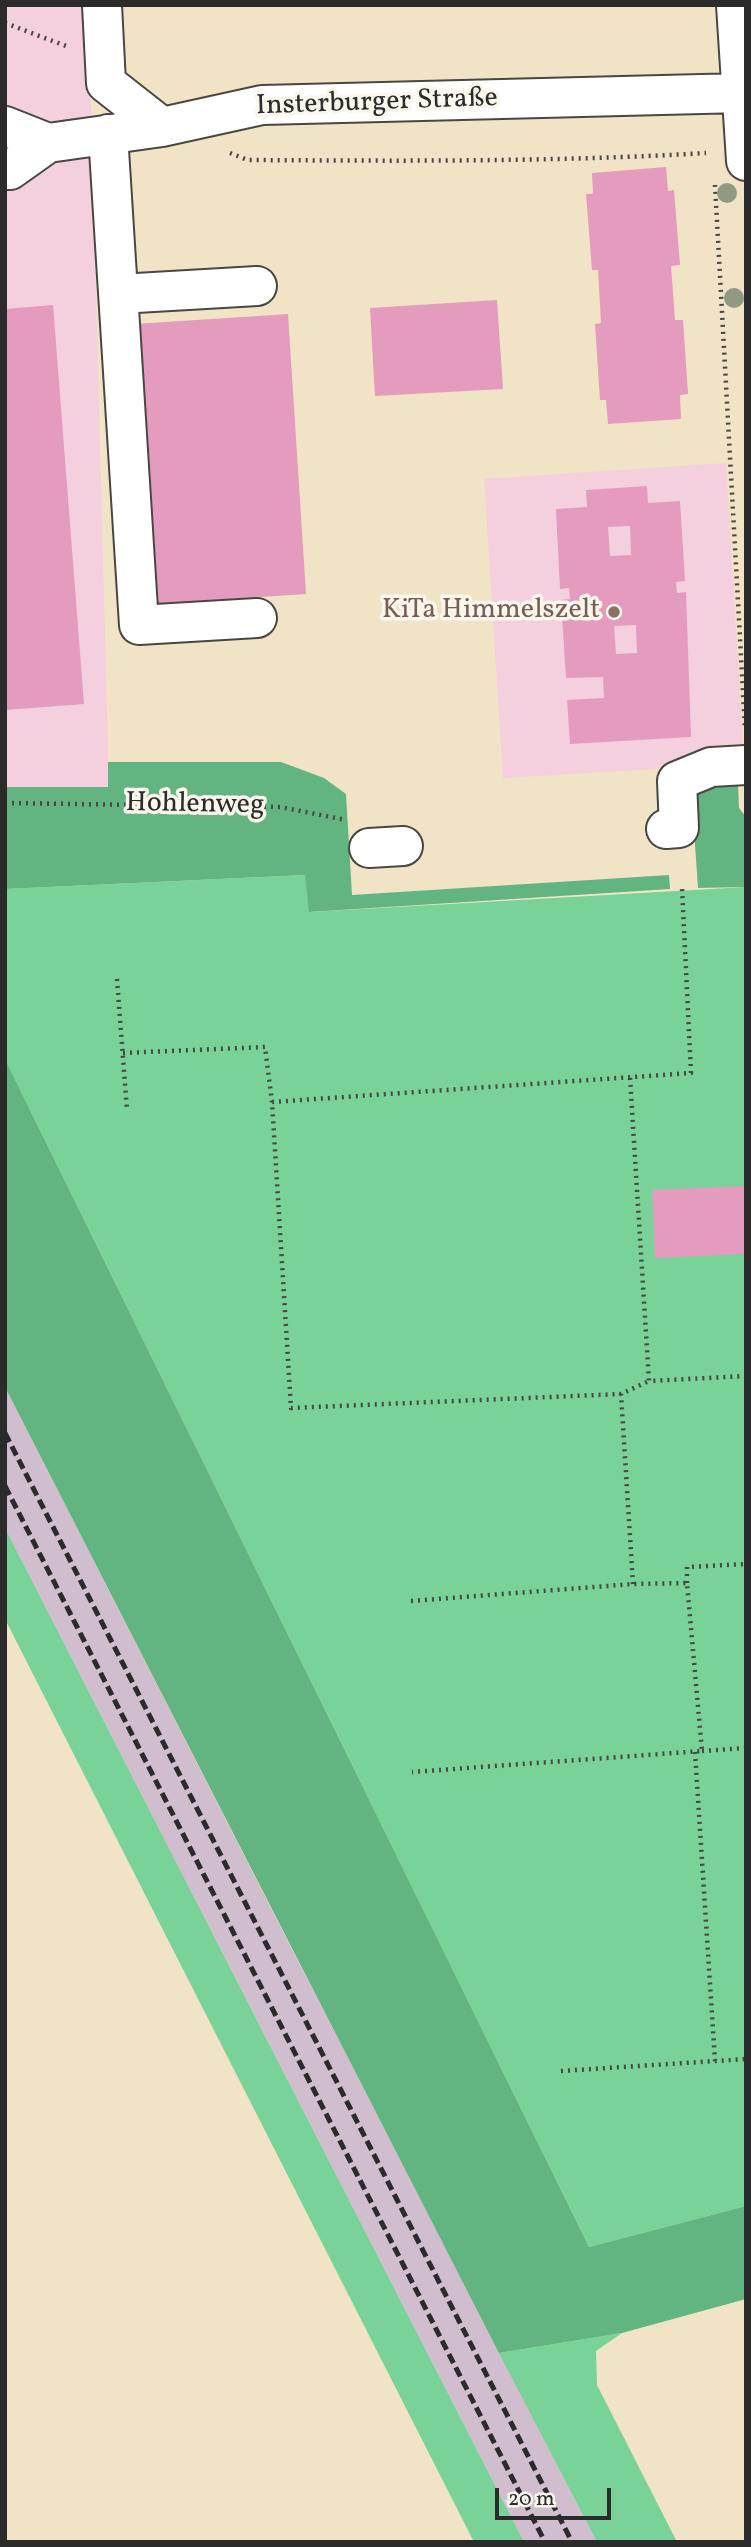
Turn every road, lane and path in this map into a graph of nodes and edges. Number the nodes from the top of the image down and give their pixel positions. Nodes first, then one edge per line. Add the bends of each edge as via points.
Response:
1 (102, 5) edge
2 (736, 5) edge
3 (5, 23) edge
4 (105, 56) junction
5 (742, 93) junction
6 (5, 126) edge
7 (162, 127) junction
8 (108, 134) junction
9 (48, 143) junction
10 (223, 150) dead end
11 (745, 150) edge
12 (5, 170) edge
13 (730, 171) edge
14 (257, 286) dead end
15 (118, 295) junction
16 (257, 618) dead end
17 (745, 737) edge
18 (746, 765) edge
19 (5, 803) edge
20 (673, 829) dead end
21 (386, 847) dead end
22 (682, 888) dead end
23 (117, 979) dead end
24 (123, 1053) junction
25 (629, 1078) junction
26 (272, 1102) junction
27 (127, 1110) dead end
28 (746, 1376) edge
29 (649, 1381) junction
30 (621, 1394) junction
31 (746, 1564) edge
32 (687, 1583) junction
33 (633, 1584) junction
34 (411, 1601) dead end
35 (746, 1748) edge
36 (702, 1751) junction
37 (695, 1752) junction
38 (412, 1772) dead end
39 (746, 2059) edge
40 (715, 2061) junction
41 (561, 2071) dead end

1 - 4 street
2 - 5 street
3 - 4 path
4 - 7 street via 106,83
5 - 7 street, Insterburger Straße via 262,105
5 - 11 street
6 - 9 street
7 - 8 street, Insterburger Straße
8 - 9 street, Insterburger Straße
8 - 15 street
9 - 12 street
10 - 11 path via 248,160 452,161 603,159
11 - 13 street
13 - 17 path
14 - 15 street
15 - 16 street via 139,625
18 - 20 street via 711,766 677,781
19 - 21 path, Hohlenweg via 280,807 339,817
22 - 25 path via 691,1073
23 - 24 path
24 - 26 path via 265,1047
24 - 27 path
25 - 26 path
25 - 29 path
26 - 30 path via 291,1408
28 - 29 path
29 - 30 path
30 - 33 path
31 - 32 path via 687,1567
32 - 33 path
32 - 36 path
33 - 34 path
35 - 36 path
36 - 37 path
37 - 38 path
37 - 40 path
39 - 40 path
40 - 41 path

